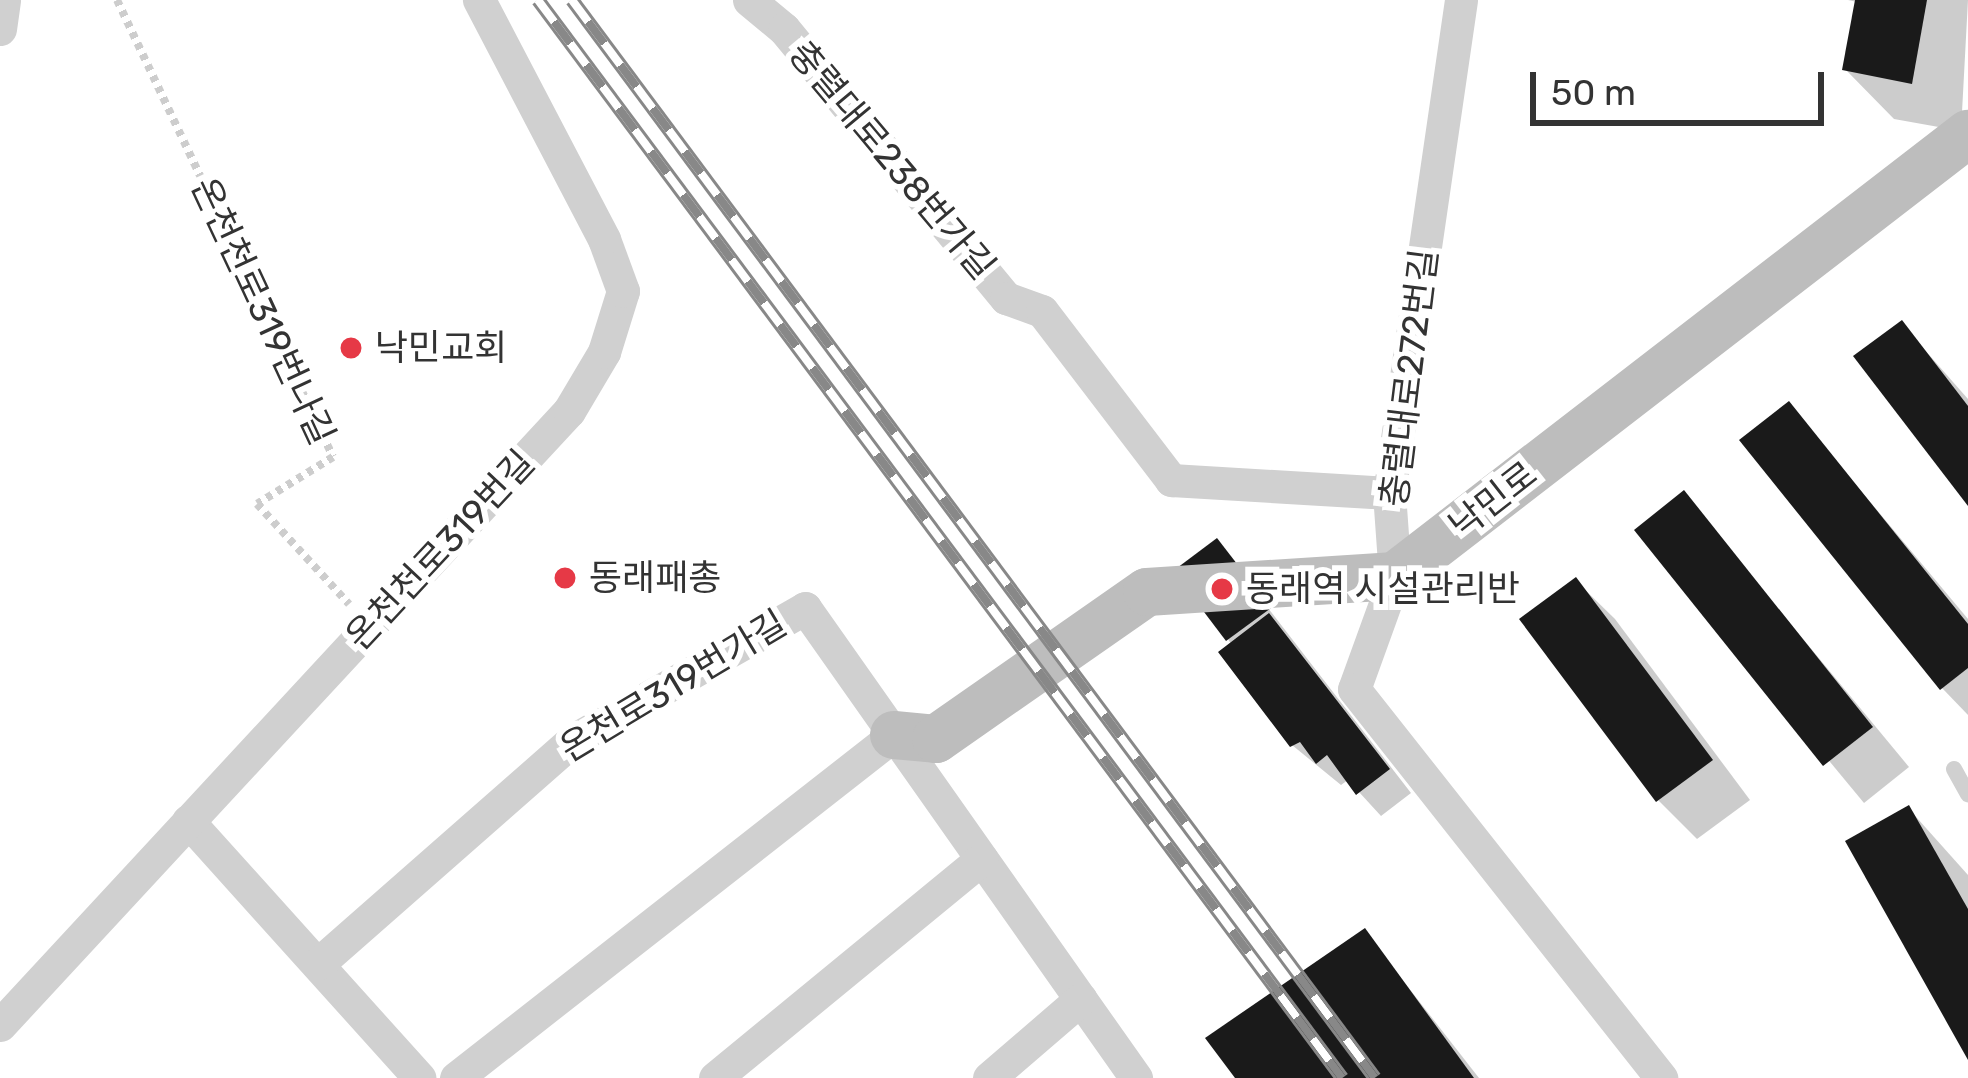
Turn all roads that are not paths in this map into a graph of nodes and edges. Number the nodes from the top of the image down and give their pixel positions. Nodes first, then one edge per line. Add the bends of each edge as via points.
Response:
1 (4, 0) edge
2 (479, 0) edge
3 (749, 0) edge
4 (1461, 0) edge
5 (0, 29) edge
6 (1968, 134) edge
7 (1389, 493) junction
8 (1394, 576) junction
9 (894, 735) junction
10 (1954, 769) dead end
11 (1968, 794) edge
12 (188, 821) junction
13 (982, 859) junction
14 (317, 964) junction
15 (1081, 999) junction
16 (0, 1025) edge
17 (419, 1078) edge
18 (456, 1078) edge
19 (715, 1078) edge
20 (989, 1078) edge
21 (1136, 1078) edge
22 (1661, 1078) edge

1 - 5 street
2 - 12 street, 온천천로319번길 via 604,239 622,291 604,352 569,411
3 - 7 street, 충렬대로238번가길 via 784,29 1006,298 1042,311 1171,479
4 - 7 street, 충렬대로272번길
6 - 8 main road, 낙민로
7 - 8 street, 충렬대로272번길
8 - 9 main road via 1147,592 935,739
8 - 22 street, 충렬대로272번길 via 1354,689
9 - 13 street, 온천로319번가길
9 - 14 street, 온천로319번가길 via 805,608 573,740
9 - 18 street
10 - 11 lane
12 - 14 street
12 - 16 street, 온천천로319번길
13 - 15 street, 온천로319번가길
13 - 19 street
14 - 17 street
15 - 20 street
15 - 21 street, 온천로319번가길

